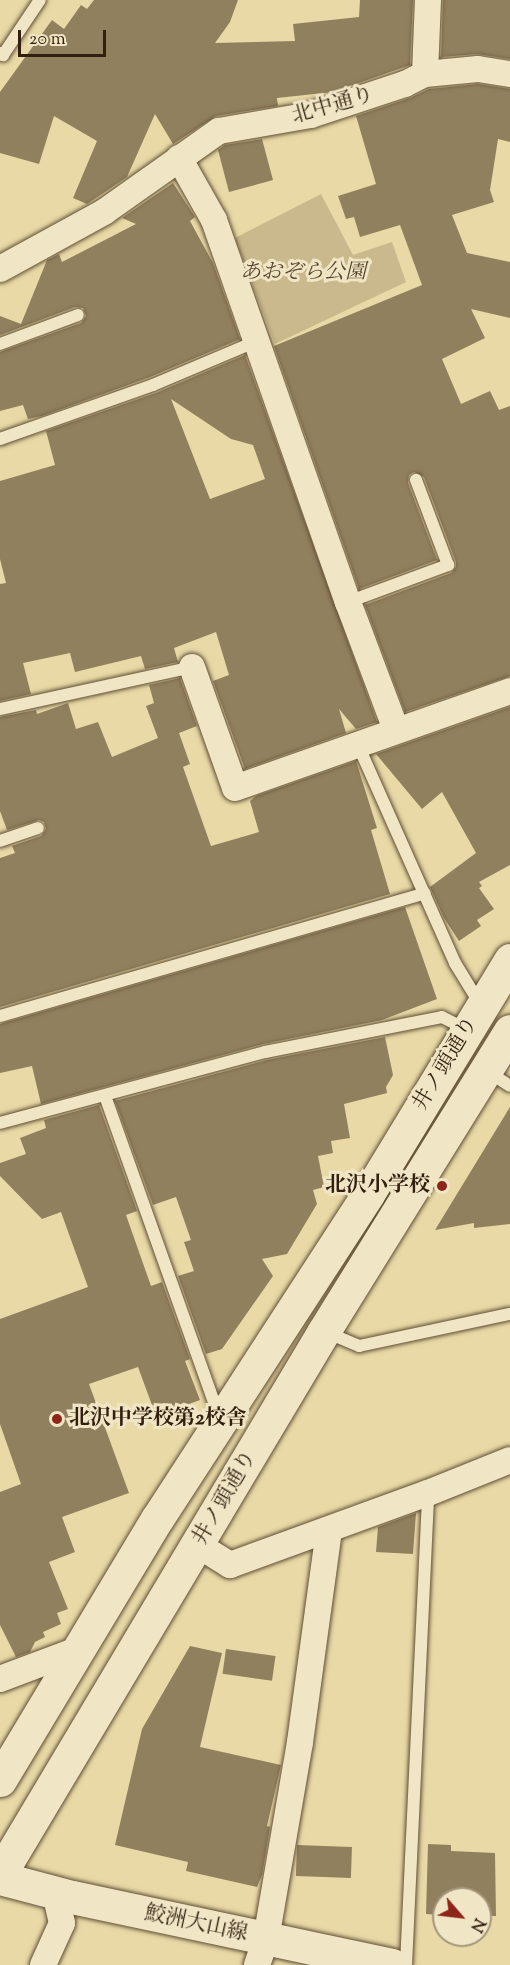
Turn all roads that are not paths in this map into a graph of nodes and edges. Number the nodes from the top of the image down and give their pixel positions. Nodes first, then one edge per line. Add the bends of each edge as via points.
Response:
1 (40, 0) edge
2 (428, 0) edge
3 (0, 53) edge
4 (425, 74) junction
5 (510, 74) edge
6 (172, 164) junction
7 (0, 269) edge
8 (78, 315) dead end
9 (255, 342) junction
10 (0, 344) edge
11 (0, 439) edge
12 (416, 480) dead end
13 (348, 602) junction
14 (192, 667) joint
15 (510, 691) edge
16 (0, 709) edge
17 (396, 730) junction
18 (358, 745) junction
19 (38, 828) dead end
20 (0, 841) edge
21 (424, 892) junction
22 (510, 960) edge
23 (0, 1016) edge
24 (474, 1017) junction
25 (510, 1031) edge
26 (498, 1078) edge
27 (105, 1096) junction
28 (0, 1123) edge
29 (510, 1314) edge
30 (324, 1331) junction
31 (221, 1423) junction
32 (510, 1460) edge
33 (428, 1493) junction
34 (329, 1530) junction
35 (198, 1545) junction
36 (77, 1650) junction
37 (0, 1679) edge
38 (0, 1780) edge
39 (0, 1874) edge
40 (0, 1878) edge
41 (56, 1893) junction
42 (262, 1952) edge
43 (43, 1965) edge
44 (392, 1965) edge
45 (406, 1965) edge

1 - 3 lane
2 - 4 street
4 - 5 street, 北中通り via 478,69
4 - 6 street, 北中通り via 311,115 219,131
6 - 7 street, 北中通り via 104,212
6 - 9 street via 214,220
8 - 10 lane
9 - 11 lane via 153,385
9 - 13 street
12 - 13 lane via 448,565
13 - 17 street
14 - 16 lane
14 - 18 street via 235,788
15 - 17 street
17 - 18 street
18 - 21 lane
19 - 20 lane
21 - 23 lane
21 - 24 lane
22 - 24 main road, 井ノ頭通り
24 - 27 lane via 442,1017 265,1052
24 - 31 main road, 井ノ頭通り via 368,1194
25 - 26 main road, 井ノ頭通り
26 - 30 main road, 井ノ頭通り
27 - 28 lane
27 - 31 lane
29 - 30 lane via 359,1346
30 - 35 main road, 井ノ頭通り
31 - 36 main road, 井ノ頭通り
32 - 33 street
33 - 34 street
33 - 45 lane
34 - 35 street via 230,1565
34 - 42 street via 300,1742
35 - 39 main road, 井ノ頭通り
36 - 37 street
36 - 38 main road, 井ノ頭通り
40 - 41 main road, 鮫洲大山線
41 - 42 main road, 鮫洲大山線
41 - 43 street via 62,1923
42 - 44 main road, 鮫洲大山線

